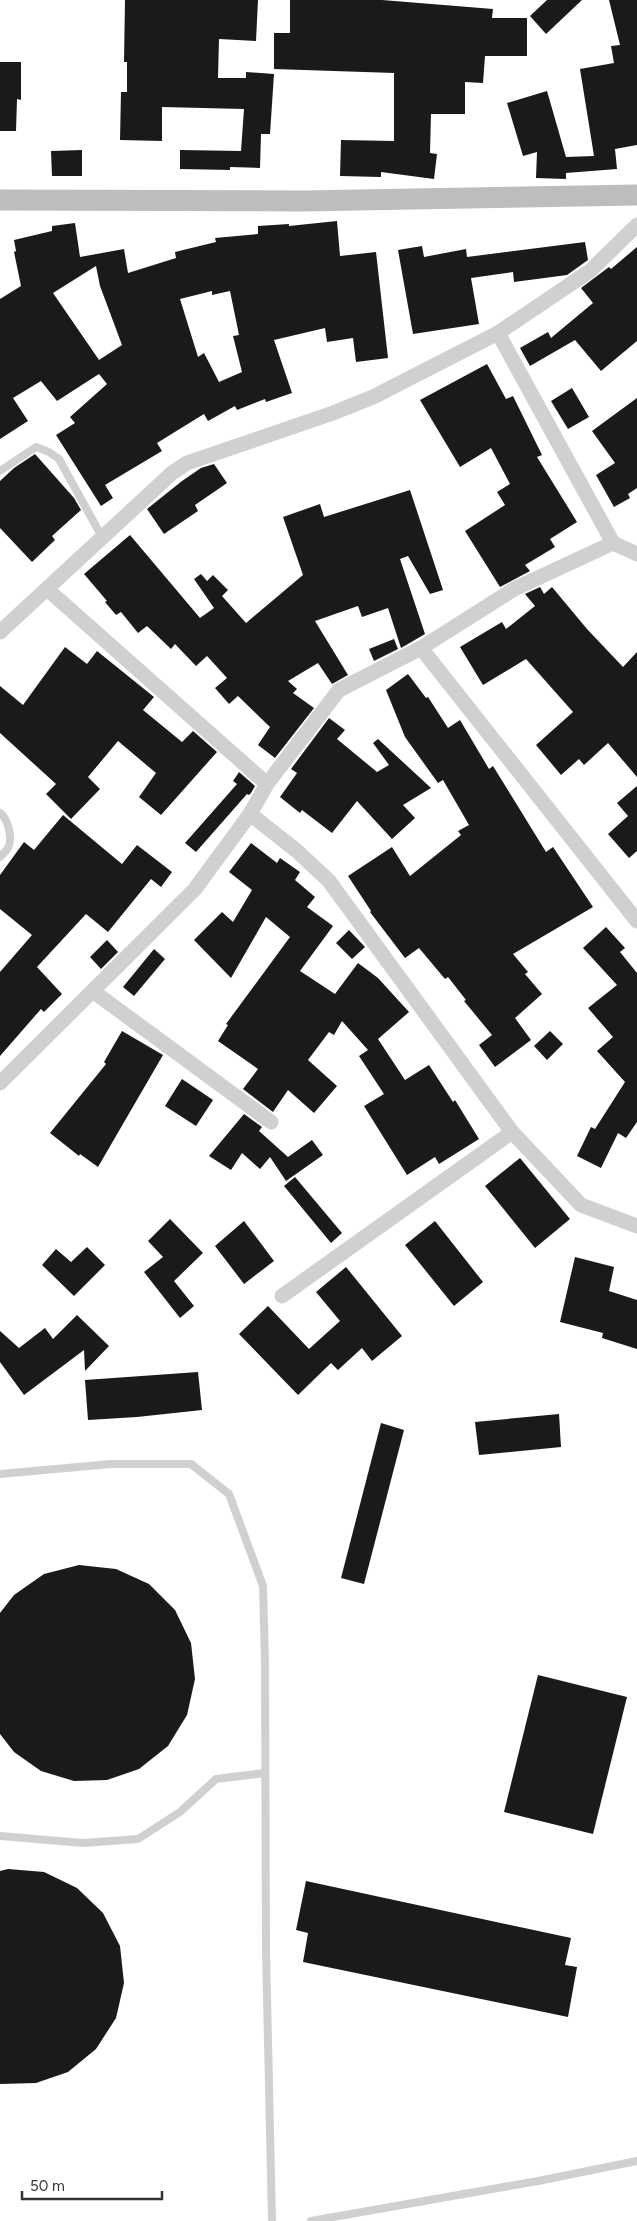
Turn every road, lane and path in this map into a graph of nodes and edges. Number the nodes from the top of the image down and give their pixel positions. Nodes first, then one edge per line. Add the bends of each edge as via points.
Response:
1 (637, 194) edge
2 (0, 200) edge
3 (637, 225) edge
4 (498, 333) junction
5 (0, 471) edge
6 (102, 537) junction
7 (613, 543) junction
8 (637, 554) edge
9 (47, 589) junction
10 (0, 632) edge
11 (421, 648) junction
12 (266, 784) junction
13 (0, 813) edge
14 (250, 814) junction
15 (0, 858) edge
16 (637, 921) edge
17 (94, 992) junction
18 (0, 1083) edge
19 (271, 1122) dead end
20 (512, 1132) junction
21 (637, 1226) edge
22 (282, 1296) dead end
23 (0, 1474) edge
24 (265, 1773) junction
25 (0, 1836) edge
26 (637, 2160) edge
27 (272, 2221) edge
28 (311, 2221) edge

1 - 2 street via 304,202
3 - 4 street via 590,271
4 - 6 street via 373,397 187,463 154,488
4 - 7 street
5 - 6 lane via 36,447 49,452 59,459
6 - 9 street
7 - 8 street
7 - 11 street via 514,589
9 - 10 street
9 - 12 street
11 - 12 street via 340,690
11 - 16 street
12 - 14 street
13 - 15 lane via 5,817 10,834 9,846
14 - 17 street via 195,889
14 - 20 street via 329,881
17 - 18 street
17 - 19 street
20 - 21 street via 581,1205
20 - 22 street
23 - 24 lane via 111,1464 191,1464 229,1494 263,1586
24 - 25 lane via 216,1779 180,1812 138,1840 84,1843
24 - 27 lane
26 - 28 lane

